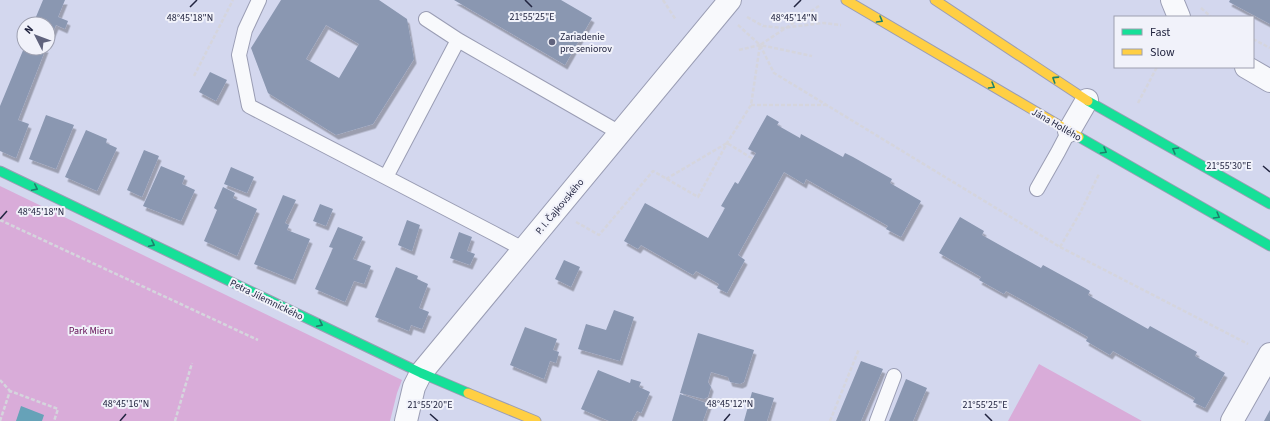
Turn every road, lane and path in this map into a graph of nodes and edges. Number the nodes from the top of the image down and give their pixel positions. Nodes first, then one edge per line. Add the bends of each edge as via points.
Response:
1 (233, 0) edge
2 (259, 0) edge
3 (663, 0) edge
4 (846, 0) edge
5 (935, 0) edge
6 (1172, 0) edge
7 (1200, 5) dead end
8 (819, 6) dead end
9 (731, 8) edge
10 (1179, 16) edge
11 (1210, 16) edge
12 (426, 19) dead end
13 (676, 20) dead end
14 (844, 26) dead end
15 (783, 28) junction
16 (458, 40) junction
17 (1254, 40) edge
18 (760, 45) junction
19 (1270, 48) edge
20 (739, 50) dead end
21 (812, 56) dead end
22 (1156, 68) edge
23 (1248, 68) edge
24 (194, 76) dead end
25 (1270, 81) edge
26 (1087, 100) junction
27 (1137, 104) dead end
28 (828, 105) junction
29 (751, 106) junction
30 (1069, 131) junction
31 (620, 133) junction
32 (727, 143) junction
33 (753, 159) dead end
34 (1100, 170) dead end
35 (0, 171) edge
36 (1098, 174) junction
37 (386, 177) junction
38 (1105, 178) dead end
39 (666, 179) junction
40 (1037, 189) dead end
41 (1270, 204) edge
42 (0, 220) edge
43 (574, 220) dead end
44 (1270, 246) edge
45 (1060, 247) junction
46 (523, 249) junction
47 (258, 340) dead end
48 (859, 349) dead end
49 (1270, 354) edge
50 (192, 363) dead end
51 (421, 373) junction
52 (894, 376) dead end
53 (0, 380) edge
54 (10, 391) junction
55 (0, 421) edge
56 (54, 421) edge
57 (175, 421) edge
58 (406, 421) edge
59 (536, 421) edge
60 (830, 421) edge
61 (876, 421) edge
62 (1232, 421) edge

1 - 24 path
2 - 37 lane via 245,30 239,55 249,106
3 - 13 path
4 -> 30 street, Jána Hollého
26 -> 5 street
6 - 10 street
7 - 11 path
8 - 15 path
9 - 15 path via 763,26
9 - 18 path
9 - 31 street, P. I. Čajkovského
12 - 16 lane
14 - 15 path via 823,23
15 - 18 path
16 - 31 lane
16 - 37 lane
17 - 19 path
18 - 20 path
18 - 21 path
18 - 28 path via 774,73
18 - 29 path
22 - 27 path
23 - 25 street
26 - 30 street
41 -> 26 street
28 - 29 path
28 - 45 path
29 - 32 path
30 - 40 lane
30 -> 44 street, Jána Hollého
31 - 46 street, P. I. Čajkovského
32 - 33 path
32 - 39 path
32 - 39 path via 698,196
34 - 36 path
35 -> 51 street, Petra Jilemnického
36 - 38 path
36 - 45 path via 1080,213
37 - 46 lane
39 - 43 path via 652,171 599,235
42 - 47 path
45 - 49 path
46 - 51 street, P. I. Čajkovského
48 - 60 path
49 - 62 street
50 - 57 path
51 - 58 street, P. I. Čajkovského via 414,388
51 - 59 street, Petra Jilemnického
52 - 61 lane
53 - 54 path
54 - 55 path
54 - 56 path via 58,409

